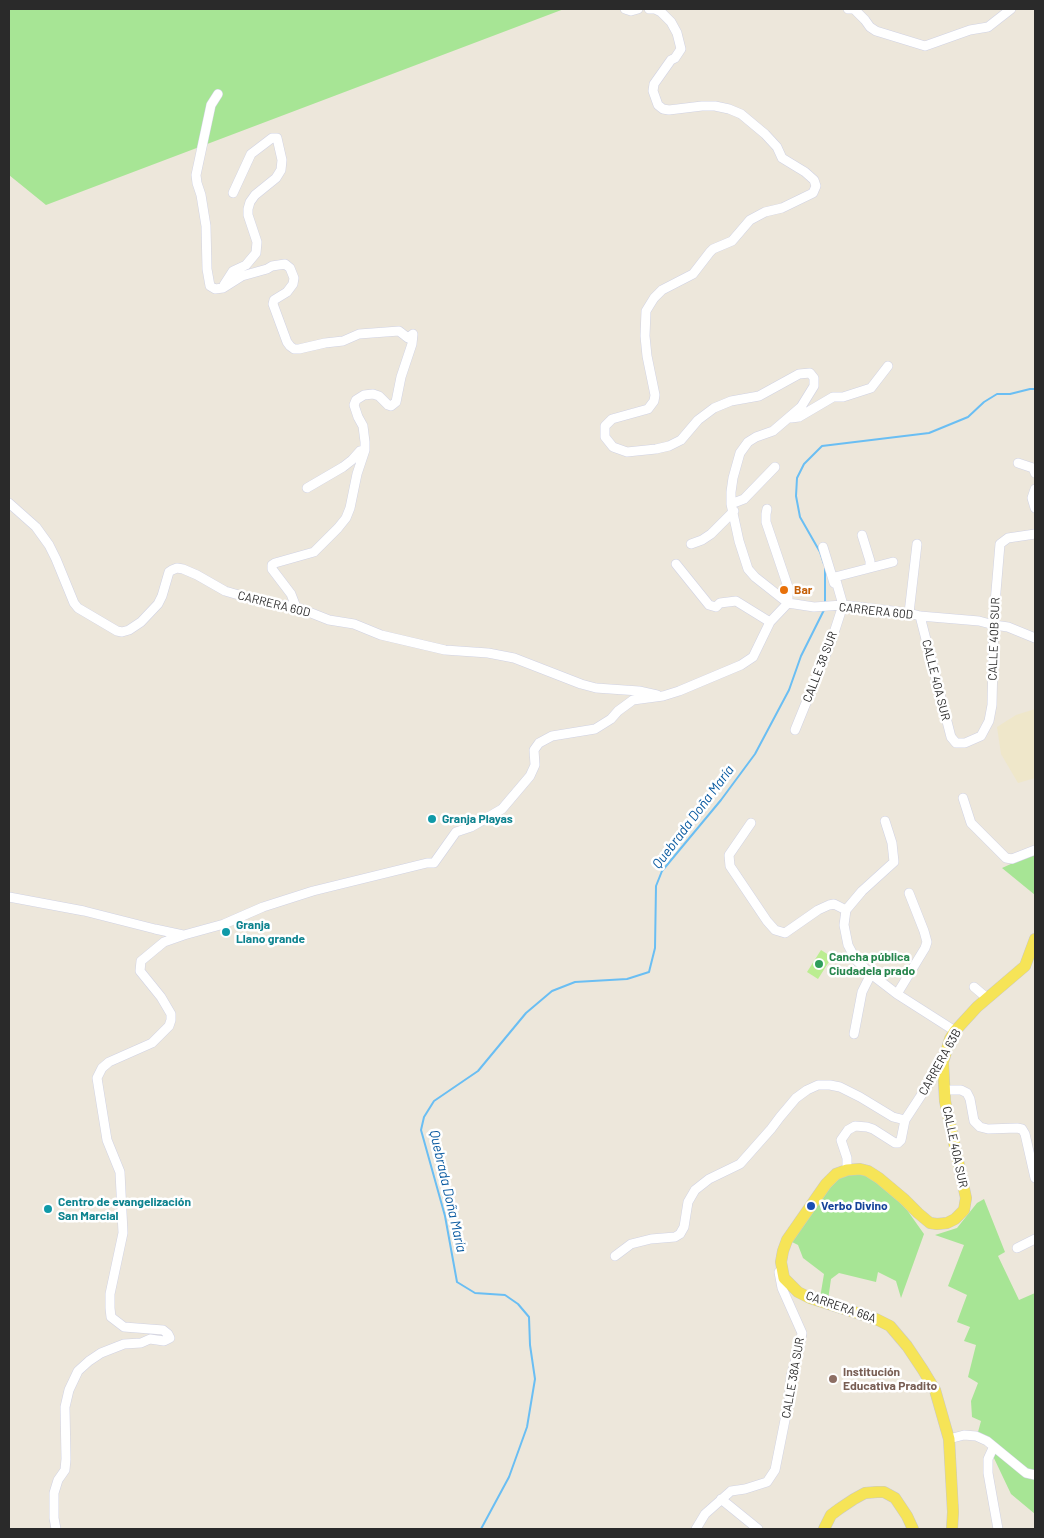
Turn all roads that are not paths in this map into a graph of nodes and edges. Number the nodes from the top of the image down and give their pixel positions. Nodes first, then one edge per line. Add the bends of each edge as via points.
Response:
1 (625, 9) edge
2 (638, 9) edge
3 (649, 9) edge
4 (848, 9) edge
5 (1011, 9) edge
6 (218, 94) dead end
7 (232, 193) dead end
8 (223, 288) junction
9 (888, 366) dead end
10 (788, 419) junction
11 (365, 450) junction
12 (1018, 463) dead end
13 (775, 467) dead end
14 (1035, 473) edge
15 (307, 488) dead end
16 (1035, 489) edge
17 (9, 503) edge
18 (733, 508) junction
19 (1035, 508) edge
20 (767, 509) dead end
21 (1035, 534) edge
22 (862, 535) dead end
23 (691, 544) dead end
24 (917, 544) dead end
25 (823, 548) dead end
26 (893, 562) dead end
27 (676, 564) dead end
28 (870, 568) junction
29 (788, 603) junction
30 (840, 605) junction
31 (296, 607) junction
32 (909, 613) junction
33 (920, 616) junction
34 (770, 622) junction
35 (994, 625) junction
36 (1035, 638) edge
37 (663, 696) junction
38 (795, 730) dead end
39 (980, 736) joint
40 (963, 798) dead end
41 (885, 820) dead end
42 (751, 823) dead end
43 (1035, 850) edge
44 (909, 893) dead end
45 (9, 897) edge
46 (846, 910) junction
47 (184, 935) junction
48 (1035, 942) edge
49 (871, 974) junction
50 (974, 987) dead end
51 (897, 994) junction
52 (986, 998) junction
53 (955, 1030) junction
54 (854, 1034) dead end
55 (943, 1062) junction
56 (944, 1090) junction
57 (905, 1120) junction
58 (847, 1170) junction
59 (1035, 1178) edge
60 (1035, 1239) edge
61 (1018, 1248) dead end
62 (615, 1256) dead end
63 (781, 1262) junction
64 (949, 1439) junction
65 (993, 1448) junction
66 (1035, 1474) edge
67 (722, 1499) junction
68 (56, 1529) edge
69 (696, 1529) edge
70 (758, 1529) edge
71 (824, 1529) edge
72 (913, 1529) edge
73 (952, 1529) edge
74 (998, 1529) edge

1 - 2 street
3 - 10 street via 661,12 671,22 681,49 654,84 658,105 669,110 715,106 741,114 771,140 782,158 805,172 816,186 813,194 750,220 732,241 713,249 693,274 662,290 654,298 646,311 645,336 656,395 654,401 648,409 612,419 605,426 604,437 613,447 627,452 669,446 681,440 698,420 714,408 759,396 799,374 810,373 815,384 812,392
4 - 5 street via 854,9 876,31 925,46 988,27
6 - 8 street via 211,105 196,175 206,226 208,283 215,289
7 - 8 street via 251,154 272,138 277,138 281,170 255,194 248,209 257,242 256,254 246,265 229,275
8 - 11 street via 242,276 272,266 285,264 290,268 293,284 273,304 287,342 294,349 343,341 359,334 399,331 408,338 413,334 396,402 388,406 373,394 356,400 354,405 363,426
9 - 10 street via 871,388 833,397
10 - 18 street via 773,432 748,442 740,453 731,492
11 - 15 street via 360,450 343,467
11 - 31 street via 356,474 350,508 342,524 314,552 272,566
12 - 14 street via 1033,468
13 - 18 street
16 - 19 street via 1032,501
17 - 31 street, CARRERA 60D via 36,527 49,545 78,608 112,629 122,632 141,622 158,604 169,572 177,568 225,591 266,603
18 - 23 street via 711,534
18 - 29 street via 748,569
20 - 29 street via 766,522 788,587
21 - 35 street, CALLE 40B SUR via 1008,538 1000,544
22 - 28 street
24 - 32 street
25 - 30 street
26 - 28 street
27 - 34 street via 709,605 716,607 720,603 736,601
28 - 30 street via 836,576
29 - 30 street, CARRERA 60D via 814,607
29 - 34 street
30 - 32 street, CARRERA 60D
30 - 38 street, CALLE 38 SUR via 832,639
31 - 37 street, CARRERA 60D via 322,618 354,624 380,635 426,646 514,658 596,688
32 - 33 street, CARRERA 60D
33 - 35 street, CARRERA 60D
33 - 39 street, CALLE 40A SUR via 951,737 956,743 965,743
34 - 37 street via 753,657 742,665
35 - 36 street, CARRERA 60D
35 - 39 street, CALLE 40B SUR via 992,706 989,721
37 - 47 street via 633,700 595,729 552,736 539,743 534,750 535,765 530,776 502,809 456,832 434,863 314,891
40 - 43 street via 971,823 1006,858 1012,859
41 - 46 street via 894,862
42 - 46 street via 729,855 730,866 776,930 785,933 829,905
44 - 51 street via 927,942
45 - 47 street via 84,910
46 - 49 street via 844,925 848,945 856,960
47 - 68 street via 164,942 141,961 143,977 161,997 170,1014 169,1026 152,1043 109,1062 97,1078 107,1140 120,1172 123,1233 110,1294 112,1317 124,1327 163,1330 170,1338 124,1344 101,1353 78,1371 65,1407 66,1459 65,1470 54,1493
48 - 52 main road, CARRERA 63B via 1025,966
49 - 51 street
49 - 54 street via 862,992
50 - 52 street
51 - 53 street
52 - 53 main road, CARRERA 63B
53 - 55 main road, CARRERA 63B
55 - 56 main road, CALLE 40A SUR
55 - 57 street, CARRERA 63B
56 - 58 main road, CALLE 40A SUR via 966,1198 964,1210 955,1219 947,1223 930,1223 879,1178 868,1171
56 - 59 street via 961,1090 967,1094 974,1121 980,1127 1022,1129
57 - 58 street, CARRERA 63B via 898,1143 859,1125 848,1130 841,1140
57 - 62 street via 893,1117 840,1087 818,1085 807,1090 796,1098 740,1164 694,1190 680,1234 631,1244
58 - 63 main road, CALLE 38A SUR via 836,1174 826,1184 787,1240
60 - 61 street
63 - 64 main road, CARRERA 66A via 784,1278 798,1292 876,1318 890,1326 935,1390
63 - 67 street, CALLE 38A SUR via 782,1288 802,1333 775,1470 767,1482 731,1491
64 - 65 street via 976,1436
64 - 73 main road
65 - 66 street via 1026,1472
65 - 74 street via 988,1460 988,1473
67 - 69 street via 705,1514
67 - 70 street
71 - 72 main road via 831,1515 854,1498 866,1493 884,1492 895,1498

